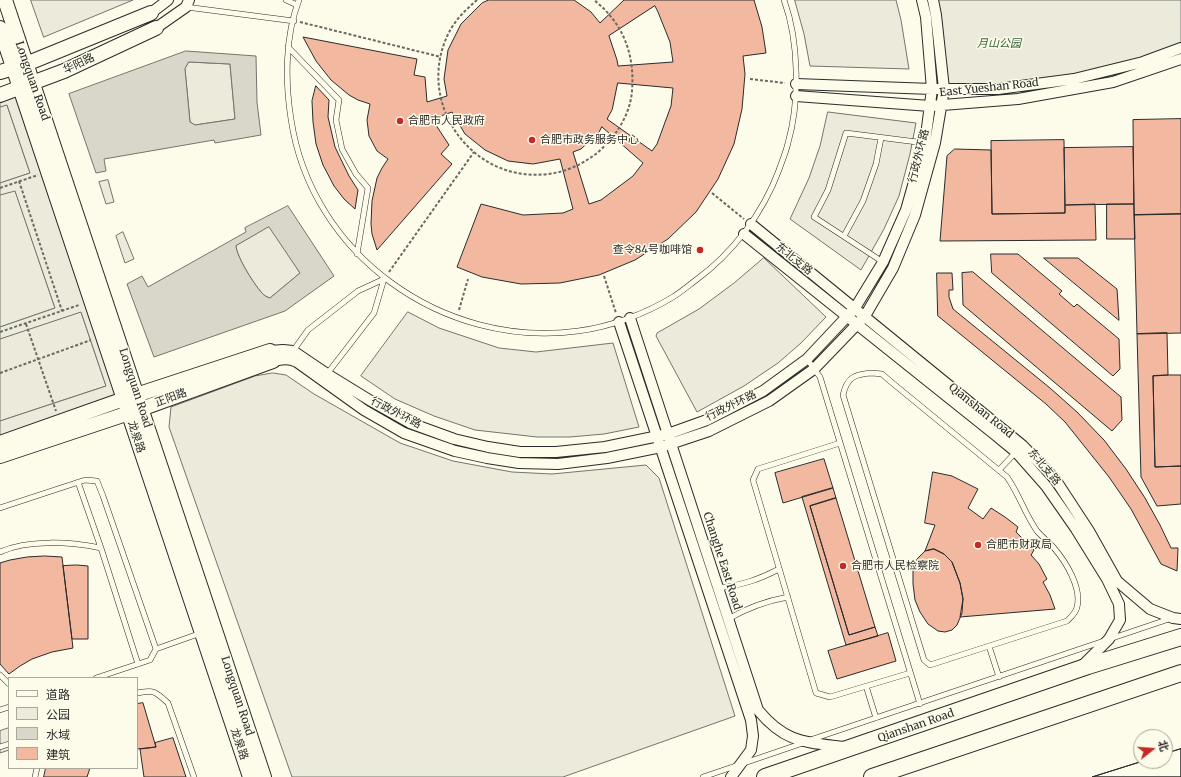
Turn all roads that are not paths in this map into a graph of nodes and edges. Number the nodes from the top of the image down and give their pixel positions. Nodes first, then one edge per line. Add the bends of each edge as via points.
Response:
1 (4, 0) edge
2 (168, 0) edge
3 (286, 0) edge
4 (784, 0) edge
5 (922, 0) edge
6 (933, 0) edge
7 (298, 3) edge
8 (187, 4) edge
9 (151, 13) joint
10 (294, 20) junction
11 (0, 28) edge
12 (156, 28) joint
13 (288, 46) junction
14 (1181, 48) edge
15 (1181, 59) edge
16 (13, 68) edge
17 (796, 84) junction
18 (27, 86) junction
19 (944, 88) junction
20 (932, 89) junction
21 (0, 95) edge
22 (796, 96) junction
23 (930, 106) junction
24 (942, 106) junction
25 (881, 138) junction
26 (925, 143) junction
27 (751, 224) junction
28 (744, 234) junction
29 (844, 236) junction
30 (357, 254) junction
31 (883, 262) junction
32 (384, 279) junction
33 (855, 308) junction
34 (865, 316) junction
35 (847, 317) junction
36 (630, 318) junction
37 (619, 322) junction
38 (857, 325) junction
39 (293, 350) junction
40 (272, 356) junction
41 (807, 359) junction
42 (814, 369) junction
43 (327, 374) junction
44 (130, 397) junction
45 (135, 411) junction
46 (668, 434) junction
47 (658, 436) junction
48 (0, 443) edge
49 (840, 443) junction
50 (672, 444) junction
51 (661, 447) junction
52 (1019, 449) junction
53 (0, 456) edge
54 (1000, 470) junction
55 (78, 482) junction
56 (0, 508) edge
57 (101, 548) junction
58 (0, 552) edge
59 (780, 569) junction
60 (718, 588) junction
61 (788, 597) junction
62 (728, 619) junction
63 (1177, 619) edge
64 (215, 628) junction
65 (201, 633) junction
66 (1180, 636) edge
67 (1109, 639) junction
68 (989, 646) junction
69 (156, 649) junction
70 (138, 664) junction
71 (1079, 669) junction
72 (910, 673) junction
73 (0, 675) edge
74 (1178, 675) edge
75 (99, 677) edge
76 (999, 677) junction
77 (8, 683) edge
78 (866, 686) junction
79 (138, 693) edge
80 (920, 704) junction
81 (876, 718) junction
82 (804, 742) junction
83 (852, 748) junction
84 (741, 764) junction
85 (194, 777) edge
86 (250, 777) edge
87 (264, 777) edge
88 (703, 777) edge
89 (731, 777) edge
90 (765, 777) edge
91 (872, 777) edge

1 - 16 street, Longquan Road
2 - 9 street
3 - 7 lane
4 - 17 lane via 794,45
5 - 20 street, 行政外环路 via 926,17
6 - 19 street, 行政外环路
7 - 10 lane
8 - 10 lane
8 - 12 street
9 - 16 street, 华阳路
10 - 13 lane
11 - 16 street
12 - 18 street, 华阳路
13 - 30 lane via 287,92 293,136 308,179 329,218
13 - 30 lane via 339,100 336,120 342,149 356,174 368,188
14 - 19 street, East Yueshan Road via 1143,62 1074,79 998,89
15 - 24 street, East Yueshan Road via 1113,82 1018,99
16 - 18 street
17 - 20 street, East Yueshan Road
17 - 22 lane
18 - 21 street, 华阳路
18 - 44 street, Longquan Road
18 - 44 street via 48,172 103,336
19 - 20 street, East Yueshan Road
19 - 24 street, 行政外环路
20 - 23 street, 行政外环路
22 - 23 street, East Yueshan Road
22 - 27 lane via 788,142 773,185
23 - 24 street, East Yueshan Road
23 - 26 street, 行政外环路
24 - 34 street, 行政外环路 via 935,144 915,215 893,268
25 - 26 lane
25 - 29 lane via 876,164 863,201
25 - 29 lane via 846,133 828,190 814,217
26 - 31 street, 行政外环路 via 906,210
27 - 28 lane
27 - 33 street, Qianshan Road
28 - 35 street, 东北支路
28 - 36 lane via 712,269 673,297
29 - 31 lane
30 - 32 lane
31 - 33 street, 行政外环路
32 - 37 lane via 419,302 456,319 496,329 537,333 578,331
32 - 39 lane via 352,295 308,330
32 - 43 lane via 374,312
33 - 34 street, Qianshan Road
33 - 35 street, 行政外环路
34 - 38 street, 行政外环路
34 - 52 street, Qianshan Road
35 - 38 street, 东北支路
35 - 41 street, 行政外环路
36 - 37 lane
36 - 46 street, Changhe East Road
37 - 47 street, Changhe East Road
38 - 42 street, 行政外环路
38 - 52 street, 东北支路
39 - 40 street via 283,350
39 - 43 street, 行政外环路
40 - 44 street, 正阳路
40 - 45 street, 正阳路
40 - 51 street, 行政外环路 via 293,360 364,410 404,433 455,451 519,463 558,464 607,458
41 - 42 lane
41 - 46 street, 行政外环路 via 763,391 707,420
42 - 49 lane via 820,377
42 - 50 street, 行政外环路 via 768,401 709,431
43 - 47 street, 行政外环路 via 410,423 454,439 488,447 520,452 556,452 605,447
44 - 45 street, Longquan Road
44 - 48 street, 正阳路
45 - 53 street, 正阳路
45 - 64 street, Longquan Road
45 - 65 street, 龙泉路
46 - 47 street, 行政外环路
46 - 50 street, Changhe East Road
47 - 51 street, Changhe East Road
49 - 59 lane via 758,469 753,480
49 - 72 lane
50 - 51 street, 行政外环路
50 - 60 street, Changhe East Road
51 - 84 street, Changhe East Road via 751,720 751,750
52 - 54 lane
52 - 63 street, Qianshan Road via 1055,480 1089,531 1116,581 1150,609
52 - 67 street, 东北支路 via 1076,529 1119,604 1120,620
54 - 68 lane via 1015,490 1038,532 1064,561 1073,577 1078,597 1077,607 1067,621
54 - 68 lane via 882,374 859,374 850,379 845,386 843,395 924,660 930,664
55 - 56 lane
55 - 57 lane
55 - 69 lane via 97,481
57 - 58 lane via 55,543 29,545
57 - 70 lane
59 - 60 lane via 739,586
59 - 61 lane
60 - 62 street, Changhe East Road
61 - 62 lane via 744,609
61 - 78 lane via 816,694 830,697
62 - 82 street, Changhe East Road via 758,710 768,723 786,736
63 - 67 lane
64 - 65 lane
64 - 87 street, Longquan Road
65 - 69 lane
65 - 86 street, 龙泉路
66 - 71 main road, Qianshan Road
67 - 71 street, 东北支路
67 - 76 lane
68 - 76 lane
69 - 70 lane via 150,660
70 - 75 lane
71 - 83 main road, Qianshan Road
72 - 78 lane
72 - 80 lane
73 - 77 lane
74 - 91 main road
76 - 80 lane
78 - 81 lane
79 - 85 lane via 149,691 159,695 168,704
80 - 81 lane
81 - 82 lane
82 - 83 street, Changhe East Road
82 - 84 lane
83 - 90 main road, Qianshan Road
84 - 88 lane
84 - 89 street, Changhe East Road

